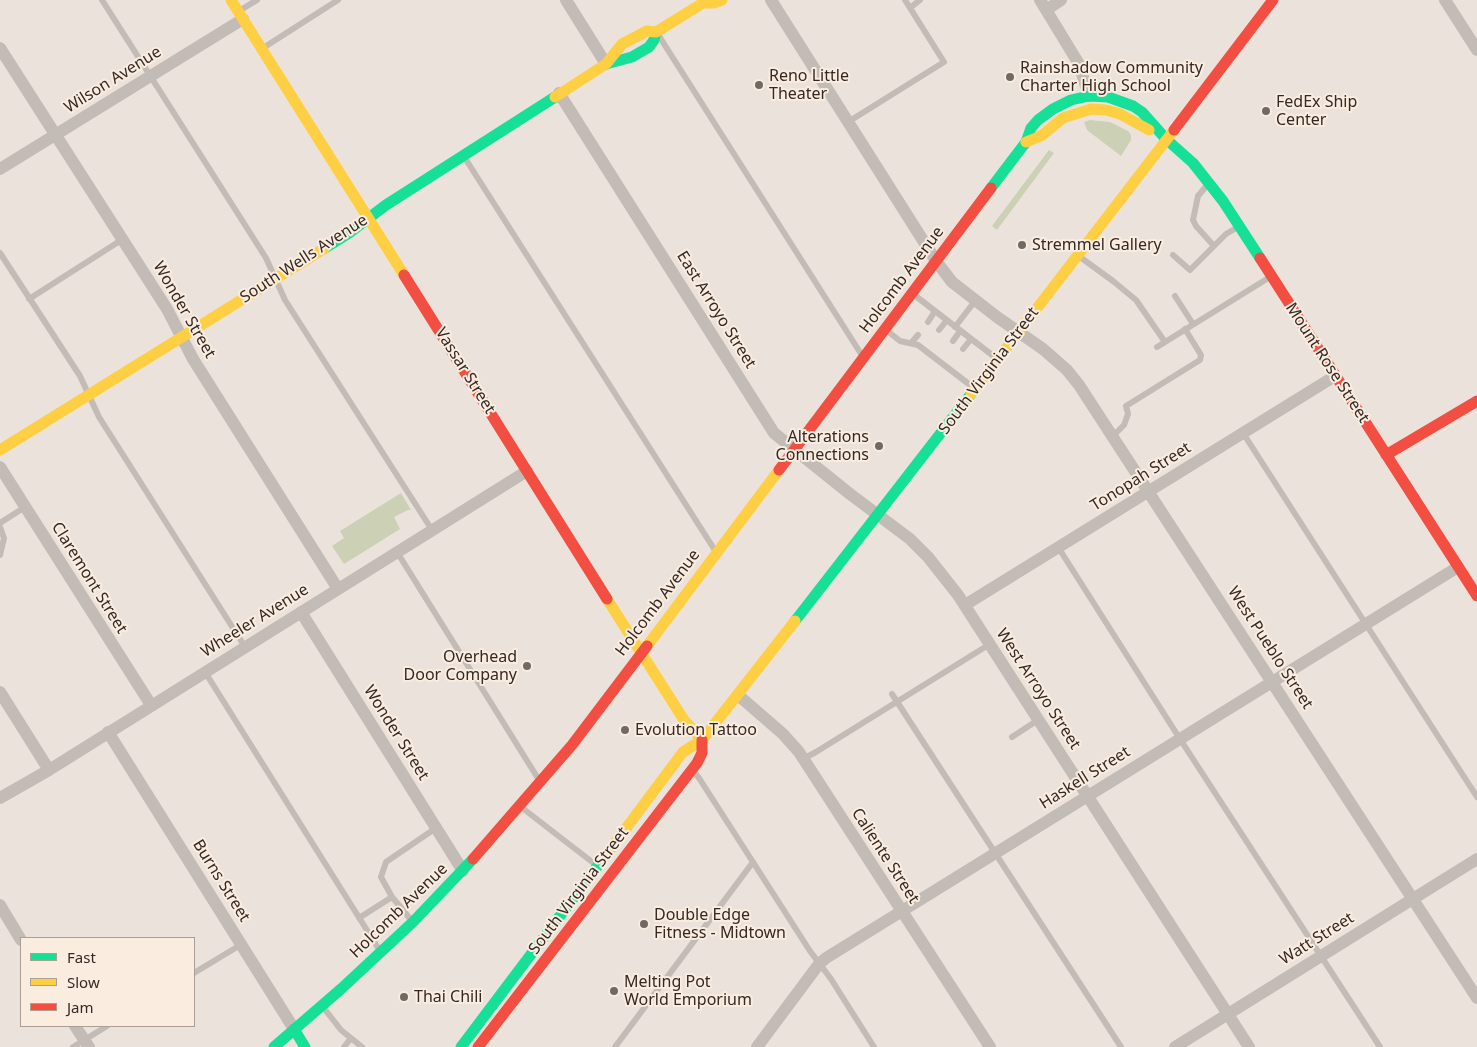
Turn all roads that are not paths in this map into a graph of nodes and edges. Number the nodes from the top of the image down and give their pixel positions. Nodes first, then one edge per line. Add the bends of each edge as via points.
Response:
1 (102, 0) edge
2 (231, 0) edge
3 (257, 0) edge
4 (338, 0) edge
5 (566, 0) edge
6 (722, 0) edge
7 (771, 0) edge
8 (905, 0) edge
9 (920, 0) edge
10 (1061, 0) edge
11 (1273, 0) edge
12 (1445, 0) edge
13 (703, 2) edge
14 (1043, 5) edge
15 (910, 8) junction
16 (240, 15) junction
17 (656, 32) junction
18 (0, 48) edge
19 (262, 49) junction
20 (1477, 50) edge
21 (606, 64) junction
22 (150, 76) junction
23 (559, 93) junction
24 (1089, 96) junction
25 (848, 122) junction
26 (56, 134) junction
27 (1166, 139) junction
28 (1026, 142) junction
29 (463, 154) junction
30 (0, 169) edge
31 (1209, 183) junction
32 (368, 218) junction
33 (1239, 226) junction
34 (123, 239) junction
35 (1214, 246) junction
36 (0, 253) edge
37 (1077, 255) junction
38 (1173, 255) dead end
39 (936, 261) junction
40 (1271, 276) junction
41 (276, 278) junction
42 (912, 293) junction
43 (1175, 296) dead end
44 (29, 299) junction
45 (975, 301) junction
46 (935, 311) junction
47 (947, 320) junction
48 (928, 322) dead end
49 (1193, 324) junction
50 (885, 329) junction
51 (958, 329) junction
52 (1185, 329) junction
53 (939, 330) dead end
54 (1018, 331) junction
55 (918, 335) dead end
56 (182, 336) junction
57 (971, 339) junction
58 (952, 341) dead end
59 (1165, 342) junction
60 (911, 343) junction
61 (929, 344) dead end
62 (1156, 347) dead end
63 (964, 349) dead end
64 (924, 350) junction
65 (943, 354) dead end
66 (863, 358) junction
67 (998, 359) junction
68 (938, 360) junction
69 (954, 362) dead end
70 (949, 369) junction
71 (1335, 376) junction
72 (975, 388) junction
73 (89, 395) junction
74 (1477, 401) edge
75 (1242, 433) junction
76 (1113, 436) junction
77 (0, 450) edge
78 (794, 450) junction
79 (1386, 455) junction
80 (0, 467) edge
81 (527, 471) junction
82 (1149, 491) junction
83 (25, 507) junction
84 (878, 514) junction
85 (0, 522) edge
86 (0, 528) edge
87 (432, 530) junction
88 (2, 535) edge
89 (2, 545) edge
90 (1058, 548) junction
91 (397, 552) junction
92 (717, 552) junction
93 (0, 555) edge
94 (1458, 567) junction
95 (338, 589) junction
96 (1477, 596) edge
97 (964, 606) junction
98 (301, 612) junction
99 (1365, 625) junction
100 (990, 644) junction
101 (245, 647) junction
102 (641, 652) junction
103 (205, 672) junction
104 (1272, 682) junction
105 (0, 692) edge
106 (892, 694) dead end
107 (738, 695) junction
108 (896, 702) junction
109 (151, 705) junction
110 (1038, 720) junction
111 (108, 732) junction
112 (1012, 737) dead end
113 (1180, 739) junction
114 (702, 740) junction
115 (803, 758) junction
116 (49, 770) junction
117 (691, 770) junction
118 (541, 782) junction
119 (1087, 796) junction
120 (1477, 797) edge
121 (0, 798) edge
122 (520, 807) junction
123 (436, 828) junction
124 (995, 853) junction
125 (1477, 859) edge
126 (753, 862) junction
127 (598, 866) junction
128 (463, 871) junction
129 (392, 897) junction
130 (1413, 899) junction
131 (0, 905) edge
132 (902, 912) junction
133 (359, 918) junction
134 (413, 922) junction
135 (20, 938) edge
136 (242, 944) junction
137 (381, 952) junction
138 (1322, 956) junction
139 (819, 964) junction
140 (195, 972) edge
141 (1477, 998) edge
142 (322, 1006) junction
143 (1228, 1014) junction
144 (76, 1027) edge
145 (106, 1027) edge
146 (294, 1029) junction
147 (351, 1038) junction
148 (87, 1043) edge
149 (73, 1047) edge
150 (274, 1047) edge
151 (305, 1047) edge
152 (344, 1047) edge
153 (362, 1047) edge
154 (461, 1047) edge
155 (478, 1047) edge
156 (615, 1047) edge
157 (756, 1047) edge
158 (874, 1047) edge
159 (990, 1047) edge
160 (1121, 1047) edge
161 (1175, 1047) edge
162 (1249, 1047) edge
163 (1380, 1047) edge

1 - 22 lane
2 - 16 street, Vassar Street
3 - 16 lane
4 - 19 lane
5 - 21 street
6 - 13 street, South Wells Avenue
7 - 25 street, West Pueblo Street
8 - 15 lane
9 - 15 lane
10 - 14 street
11 - 27 street, South Virginia Street
12 - 20 street
13 - 17 street, South Wells Avenue
14 - 24 street via 1079,64
15 - 25 lane via 944,62
16 - 19 street, Vassar Street
16 - 22 street, Wilson Avenue
17 - 21 street, South Wells Avenue via 647,30 622,44
17 - 21 street, South Wells Avenue via 650,46 621,62
17 - 66 lane
18 - 26 street, Wonder Street
19 - 32 street, Vassar Street
21 - 23 street, South Wells Avenue
22 - 26 street, Wilson Avenue
22 - 41 lane
23 - 29 street, South Wells Avenue
23 - 78 street, East Arroyo Street via 774,432
24 - 27 street, Holcomb Avenue via 1108,97 1133,106
24 - 28 street, Holcomb Avenue via 1053,109 1031,128
25 - 39 street, West Pueblo Street
26 - 30 street, Wilson Avenue
26 - 34 street, Wonder Street
27 - 28 street, Holcomb Avenue via 1120,114 1092,109 1063,118 1041,136
27 - 31 street, Mount Rose Street via 1193,163
27 - 37 street, South Virginia Street
28 - 39 street, Holcomb Avenue
29 - 32 street, South Wells Avenue
29 - 92 lane
31 - 33 street, Mount Rose Street
31 - 35 lane via 1198,196 1193,220
32 - 41 street, South Wells Avenue
32 - 81 street, Vassar Street
33 - 35 lane
33 - 40 street, Mount Rose Street
34 - 44 lane
34 - 56 street, Wonder Street
35 - 38 lane via 1190,270
36 - 44 lane
37 - 54 street, South Virginia Street
37 - 59 lane via 1136,300
39 - 42 street, Holcomb Avenue
39 - 45 street, West Pueblo Street via 954,285
40 - 49 lane
40 - 71 street, Mount Rose Street
41 - 56 street, South Wells Avenue
41 - 87 lane via 285,300
42 - 46 lane
42 - 50 street, Holcomb Avenue
43 - 49 lane
44 - 73 lane
45 - 51 lane
45 - 54 street, West Pueblo Street
46 - 47 lane
46 - 48 lane
47 - 51 lane
47 - 53 lane
49 - 52 lane
50 - 60 lane via 900,341
50 - 66 street, Holcomb Avenue
51 - 57 lane
51 - 58 lane
52 - 59 lane
52 - 76 lane via 1201,355 1200,360 1126,406 1128,414 1124,425
54 - 67 street, South Virginia Street
54 - 76 street, West Pueblo Street via 1067,370
55 - 60 lane
56 - 73 street, South Wells Avenue
56 - 95 street, Wonder Street
57 - 63 lane
57 - 67 lane
59 - 62 lane
60 - 64 lane
61 - 64 lane
64 - 68 lane
65 - 68 lane
66 - 78 street, Holcomb Avenue
67 - 72 street, South Virginia Street
68 - 70 lane
69 - 70 lane
70 - 72 lane
71 - 75 street, Tonopah Street
71 - 79 street, Mount Rose Street
72 - 84 street, South Virginia Street
73 - 77 street, South Wells Avenue
73 - 101 lane via 99,417
74 - 79 street
75 - 82 street, Tonopah Street
75 - 99 lane
76 - 82 street, West Pueblo Street
78 - 84 street, East Arroyo Street
78 - 92 street, Holcomb Avenue
79 - 94 street, Mount Rose Street
80 - 83 street, Claremont Street
81 - 87 street, Wheeler Avenue
81 - 102 street, Vassar Street
82 - 90 street, Tonopah Street
82 - 104 street, West Pueblo Street
83 - 85 lane
83 - 109 street, Claremont Street
84 - 97 street, West Arroyo Street via 928,557
84 - 107 street, South Virginia Street
86 - 88 lane
87 - 91 street, Wheeler Avenue
88 - 89 lane
89 - 93 lane
90 - 97 street, Tonopah Street
90 - 113 lane
91 - 95 street, Wheeler Avenue
91 - 118 lane
92 - 102 street, Holcomb Avenue
94 - 96 street, Mount Rose Street
94 - 99 street, Haskell Street
95 - 98 street, Wheeler Avenue
97 - 100 street, West Arroyo Street
98 - 101 street, Wheeler Avenue
98 - 123 street, Wonder Street
99 - 104 street, Haskell Street
99 - 120 lane
100 - 108 lane
100 - 110 street, West Arroyo Street
101 - 103 street, Wheeler Avenue
102 - 114 street, Vassar Street via 684,720
102 - 118 street, Holcomb Avenue
103 - 109 street, Wheeler Avenue
103 - 133 lane
104 - 113 street, Haskell Street
104 - 130 street, West Pueblo Street
105 - 116 street
106 - 108 lane
107 - 114 street, South Virginia Street
107 - 115 street, Caliente Street via 783,734
108 - 115 lane
108 - 124 lane
109 - 111 street, Wheeler Avenue
110 - 112 lane
110 - 119 street, West Arroyo Street
111 - 116 street, Wheeler Avenue
111 - 136 street, Burns Street
113 - 119 street, Haskell Street
113 - 138 lane
114 - 117 street, South Virginia Street via 702,753
114 - 127 street, South Virginia Street via 683,752
115 - 132 street, Caliente Street
116 - 121 street, Wheeler Avenue
117 - 126 lane
117 - 155 street, South Virginia Street
118 - 122 street, Holcomb Avenue
119 - 124 street, Haskell Street
119 - 143 street, West Arroyo Street
122 - 127 lane
122 - 128 street, Holcomb Avenue
123 - 128 street, Wonder Street
123 - 129 lane via 386,862 381,877
124 - 132 street, Haskell Street
124 - 160 lane
125 - 130 street, Watt Street
126 - 139 lane
126 - 156 lane
127 - 154 street, South Virginia Street
128 - 134 street, Holcomb Avenue
129 - 133 lane
129 - 134 lane
130 - 138 street, Watt Street
130 - 141 street, West Pueblo Street
131 - 135 street
132 - 139 street, Haskell Street
132 - 159 street, Caliente Street
133 - 137 lane
134 - 137 street, Holcomb Avenue
136 - 140 lane
136 - 146 street, Burns Street
137 - 142 street, Holcomb Avenue
138 - 143 street, Watt Street
138 - 163 lane
139 - 157 street, Haskell Street
139 - 158 lane
142 - 146 street, Holcomb Avenue
142 - 147 lane
143 - 161 street, Watt Street
143 - 162 street, West Arroyo Street
144 - 148 street
145 - 148 lane
146 - 150 street, Holcomb Avenue
146 - 151 street, Burns Street
147 - 152 lane
147 - 153 lane
148 - 149 lane

